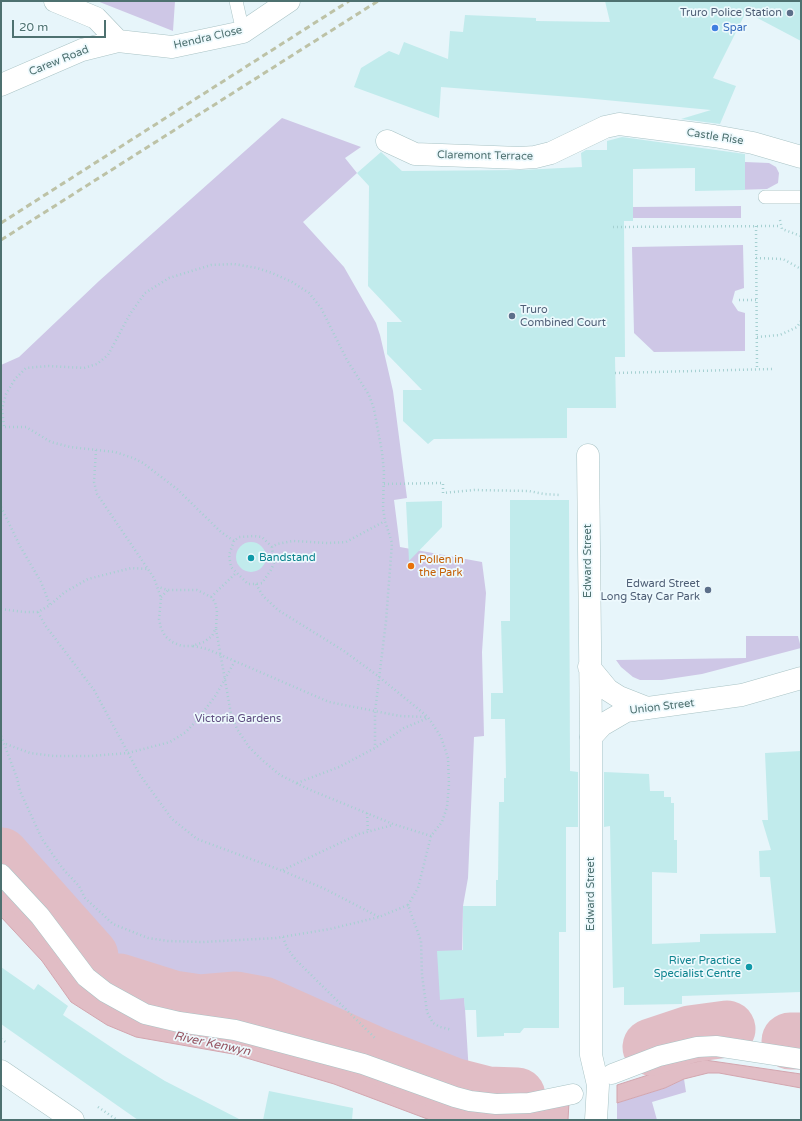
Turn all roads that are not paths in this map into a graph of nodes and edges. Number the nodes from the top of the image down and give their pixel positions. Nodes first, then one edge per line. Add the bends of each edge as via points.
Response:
1 (236, 1) edge
2 (289, 1) edge
3 (59, 2) edge
4 (242, 32) junction
5 (118, 41) junction
6 (1, 85) edge
7 (627, 125) joint
8 (387, 141) dead end
9 (801, 157) edge
10 (801, 197) edge
11 (765, 198) dead end
12 (588, 455) dead end
13 (589, 667) junction
14 (801, 678) edge
15 (742, 695) junction
16 (801, 695) edge
17 (647, 708) junction
18 (591, 737) junction
19 (1, 874) edge
20 (801, 1059) edge
21 (1, 1071) edge
22 (612, 1074) dead end
23 (573, 1094) dead end
24 (47, 1114) edge
25 (73, 1120) edge
26 (596, 1120) edge

1 - 4 lane
2 - 4 street, Hendra Close
3 - 5 street via 96,18
4 - 5 street, Hendra Close via 172,47
5 - 6 street, Carew Road via 82,50
7 - 8 street, Claremont Terrace via 605,127 550,153 520,158 415,154
7 - 9 street, Castle Rise via 714,136
10 - 11 lane
12 - 13 street, Edward Street
13 - 17 street via 608,690
13 - 18 street, Edward Street
14 - 15 street, Union Street
15 - 16 street, Union Street
15 - 17 street, Union Street
17 - 18 street, Union Street via 626,711 614,717
18 - 26 street, Edward Street via 591,1055 598,1085
19 - 23 street via 40,916 86,977 105,992 145,1014 235,1030 363,1064 470,1101 496,1104 529,1103
20 - 22 street via 716,1046 697,1047 659,1056
21 - 24 street
24 - 25 street

